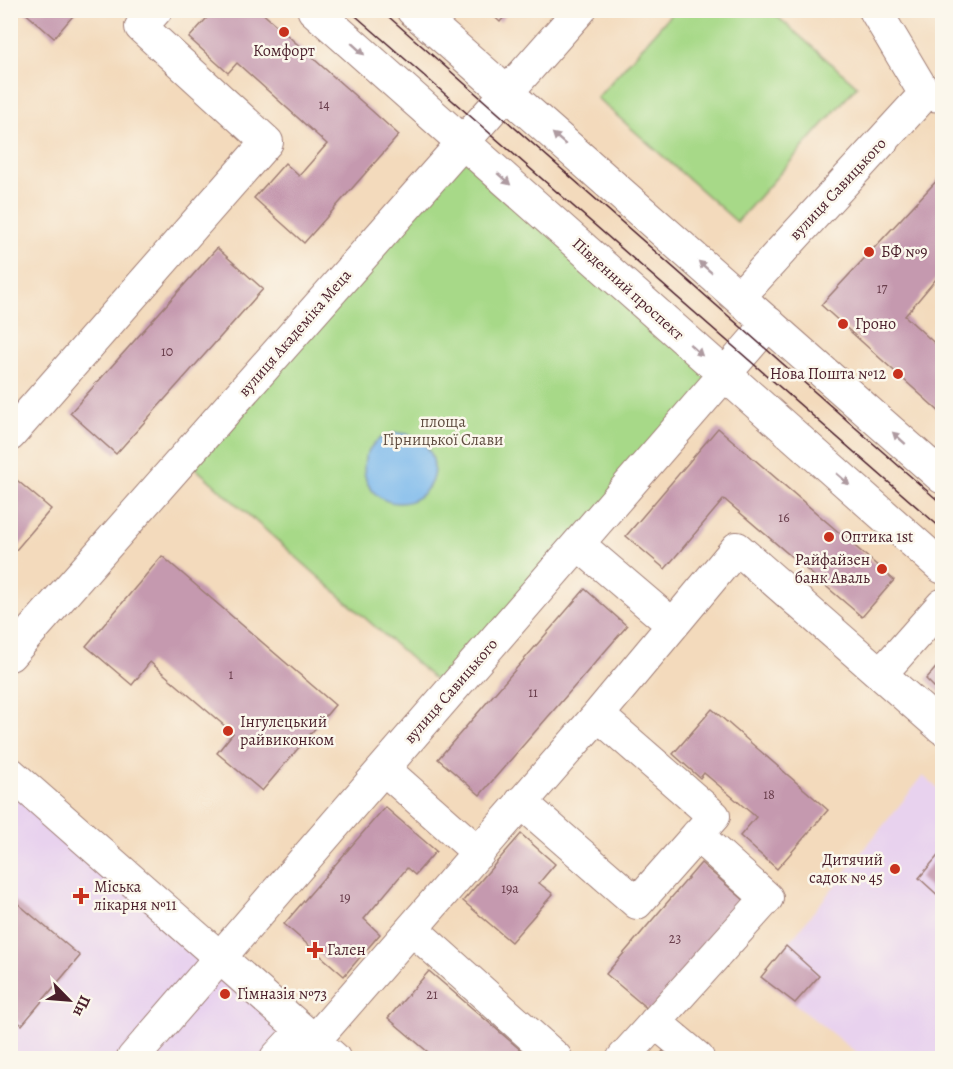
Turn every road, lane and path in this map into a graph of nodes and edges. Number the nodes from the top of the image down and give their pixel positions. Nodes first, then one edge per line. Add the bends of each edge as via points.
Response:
1 (156, 10) edge
2 (314, 10) edge
3 (413, 10) edge
4 (580, 10) edge
5 (875, 10) edge
6 (507, 93) junction
7 (934, 95) edge
8 (463, 143) junction
9 (739, 297) junction
10 (769, 323) junction
11 (724, 375) junction
12 (10, 435) edge
13 (942, 477) edge
14 (578, 544) junction
15 (942, 567) edge
16 (942, 605) edge
17 (673, 625) junction
18 (10, 655) edge
19 (881, 674) junction
20 (598, 715) junction
21 (942, 728) edge
22 (384, 769) junction
23 (10, 773) edge
24 (521, 802) junction
25 (697, 835) junction
26 (478, 854) junction
27 (412, 929) junction
28 (220, 958) junction
29 (656, 1022) junction
30 (316, 1043) edge
31 (133, 1059) edge
32 (276, 1059) edge
33 (556, 1059) edge
34 (623, 1059) edge
35 (698, 1059) edge

1 - 12 street via 141,27 267,142
2 -> 8 main road, Південний проспект
3 - 6 main road
4 - 6 street, вулиця Академіка Меца
5 - 7 street
6 - 8 street, вулиця Академіка Меца
9 -> 6 main road
7 - 9 street, вулиця Савицького
8 -> 11 main road, Південний проспект
8 - 18 street, вулиця Академіка Меца
9 - 10 main road
10 - 11 street, вулиця Савицького
13 -> 10 main road
11 - 14 street, вулиця Савицького
11 -> 15 main road, Південний проспект
14 - 17 street
14 - 22 street, вулиця Савицького
16 - 19 street
17 - 19 street via 737,548
17 - 20 street
19 - 21 street
20 - 24 street
20 - 25 street via 714,816
22 - 26 street
22 - 28 street, вулиця Савицького
23 - 28 street
24 - 25 street via 637,903
24 - 26 street
25 - 29 street via 767,898
26 - 27 street
27 - 30 street
27 - 33 street
28 - 30 street
28 - 31 street, вулиця Савицького
29 - 34 street
29 - 35 street
30 - 32 street

